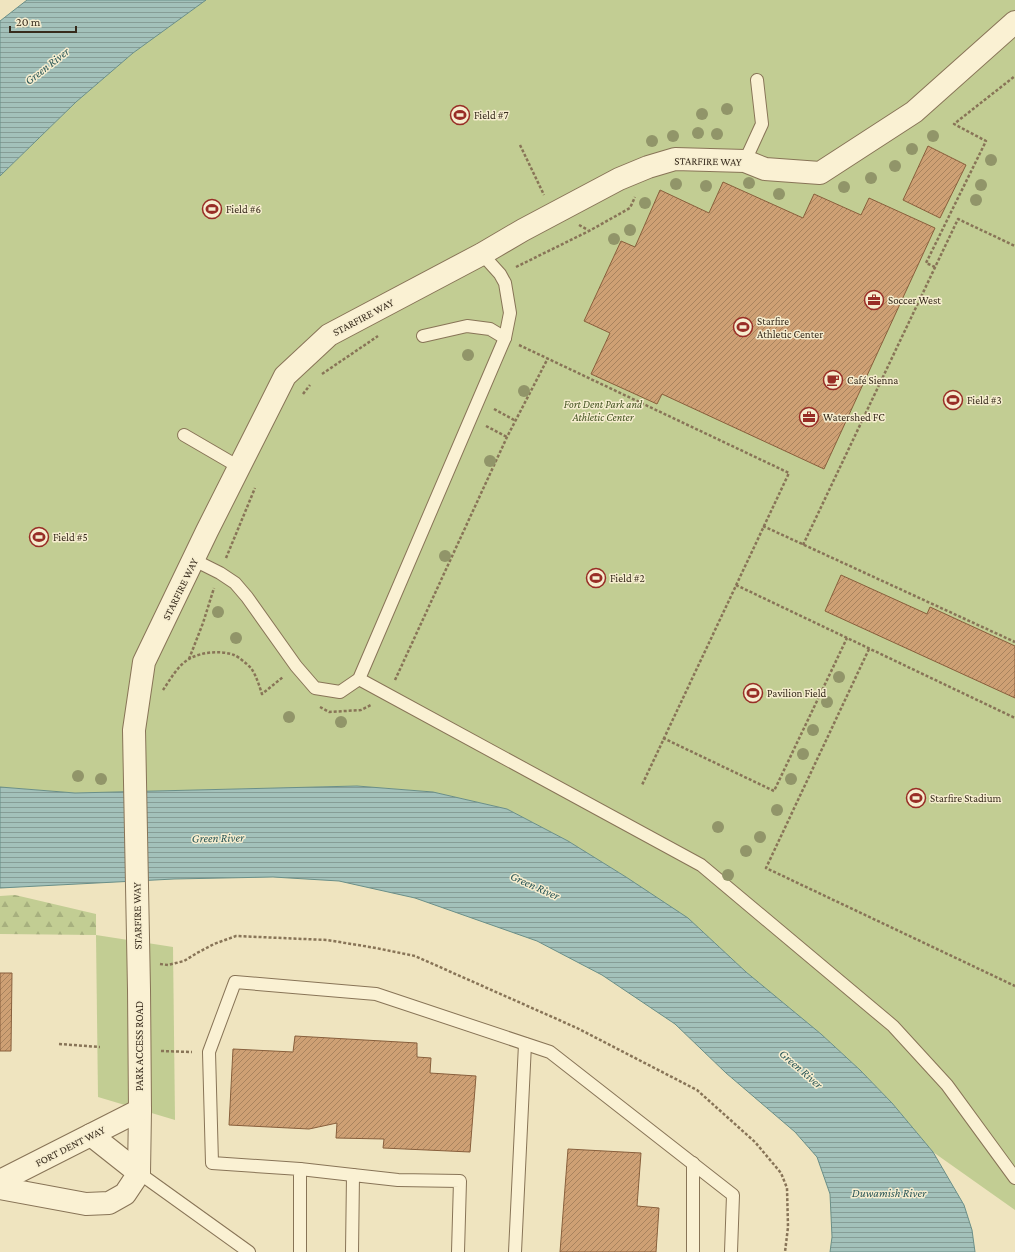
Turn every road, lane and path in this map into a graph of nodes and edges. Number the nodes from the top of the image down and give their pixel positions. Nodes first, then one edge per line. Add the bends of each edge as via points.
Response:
1 (1015, 22) edge
2 (1015, 76) edge
3 (757, 80) dead end
4 (744, 160) junction
5 (648, 166) junction
6 (1015, 246) edge
7 (482, 254) junction
8 (935, 267) junction
9 (500, 274) junction
10 (383, 333) dead end
11 (423, 336) dead end
12 (505, 338) junction
13 (319, 376) dead end
14 (314, 381) dead end
15 (299, 398) dead end
16 (494, 409) dead end
17 (516, 421) dead end
18 (486, 425) dead end
19 (184, 435) dead end
20 (507, 437) dead end
21 (239, 467) junction
22 (256, 487) dead end
23 (764, 526) junction
24 (803, 545) junction
25 (194, 560) junction
26 (220, 573) junction
27 (736, 585) junction
28 (847, 638) junction
29 (1015, 642) edge
30 (869, 649) junction
31 (188, 659) junction
32 (292, 661) junction
33 (359, 679) junction
34 (163, 690) dead end
35 (1015, 718) edge
36 (663, 738) junction
37 (642, 785) dead end
38 (1015, 986) edge
39 (139, 989) joint
40 (58, 1044) dead end
41 (525, 1044) junction
42 (100, 1048) dead end
43 (155, 1051) dead end
44 (178, 1052) dead end
45 (140, 1106) junction
46 (91, 1135) junction
47 (693, 1163) junction
48 (300, 1169) junction
49 (139, 1173) junction
50 (353, 1175) junction
51 (1015, 1178) edge
52 (0, 1181) edge
53 (0, 1188) edge
54 (249, 1252) edge
55 (300, 1252) edge
56 (352, 1252) edge
57 (458, 1252) edge
58 (515, 1252) edge
59 (693, 1252) edge
60 (732, 1252) edge

1 - 4 street, STARFIRE WAY via 914,112 820,173 765,169
2 - 8 path via 954,124 986,141 926,263
3 - 4 lane via 762,124
4 - 5 street, STARFIRE WAY via 675,159
5 - 7 street, STARFIRE WAY via 612,182
5 - 9 path via 630,208
6 - 8 path via 958,219
7 - 9 lane
7 - 21 street, STARFIRE WAY via 329,335 285,376
8 - 24 path
9 - 12 lane via 505,283 510,313
10 - 13 path
11 - 12 lane via 467,326 490,329
12 - 23 path via 789,473
12 - 33 lane
14 - 15 path
16 - 17 path
18 - 20 path
19 - 21 lane
21 - 25 street, STARFIRE WAY
22 - 26 path
23 - 24 path
23 - 27 path
24 - 29 path
25 - 26 lane
25 - 39 street, STARFIRE WAY via 144,662 134,730
26 - 31 path
26 - 32 lane via 235,582
27 - 28 path
27 - 36 path
28 - 30 path
28 - 36 path via 774,791
30 - 35 path
30 - 38 path via 766,868
31 - 32 path via 219,652 234,655 250,668 262,694 287,674
31 - 34 path
32 - 33 lane via 315,688 340,692
33 - 51 lane via 701,865 893,1026 947,1085
36 - 37 path
39 - 45 street, PARK ACCESS ROAD
40 - 42 path
41 - 47 lane via 550,1052
41 - 48 lane via 376,994 235,982 209,1052 212,1163
41 - 58 lane
43 - 44 path
45 - 46 street, FORT DENT WAY
45 - 49 street
46 - 49 street
46 - 52 street, FORT DENT WAY
47 - 59 lane
47 - 60 lane via 733,1195
48 - 50 lane
48 - 55 lane
49 - 53 street via 125,1194 109,1202 86,1204
49 - 54 lane
50 - 56 lane
50 - 57 lane via 398,1180 460,1181

